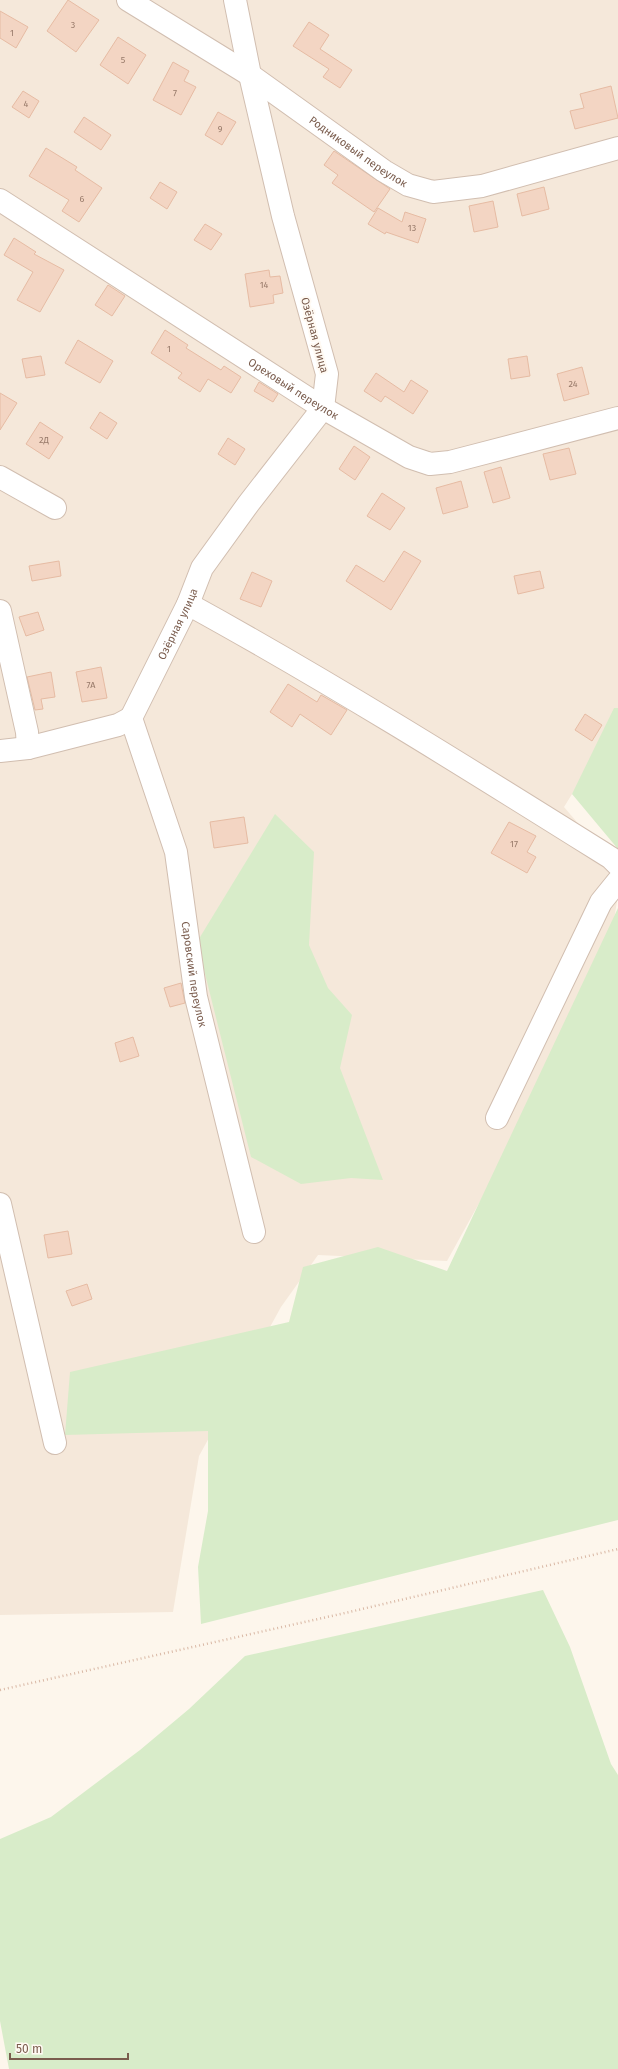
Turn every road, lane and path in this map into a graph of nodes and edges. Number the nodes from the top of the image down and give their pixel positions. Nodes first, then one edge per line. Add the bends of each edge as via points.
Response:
1 (128, 0) edge
2 (234, 0) edge
3 (250, 75) junction
4 (618, 148) edge
5 (0, 200) edge
6 (323, 408) junction
7 (618, 418) edge
8 (0, 477) edge
9 (55, 508) dead end
10 (188, 604) junction
11 (0, 611) edge
12 (131, 718) junction
13 (28, 748) junction
14 (0, 751) edge
15 (618, 865) edge
16 (618, 881) edge
17 (497, 1118) dead end
18 (0, 1204) edge
19 (254, 1232) dead end
20 (56, 1443) dead end
21 (618, 1549) edge
22 (0, 1690) edge

1 - 3 street, Родниковый переулок
2 - 3 street, Озёрная улица
3 - 4 street, Родниковый переулок via 384,171 408,185 433,192 482,186
3 - 6 street, Озёрная улица via 283,216 327,374
5 - 6 street, Ореховый переулок
6 - 7 street, Ореховый переулок via 409,457 430,464 450,462
6 - 10 street, Озёрная улица via 202,568
8 - 9 street
10 - 12 street, Озёрная улица
10 - 15 street via 256,641 520,801 611,858
11 - 13 street via 27,732
12 - 13 street via 118,725
12 - 19 street, Саровский переулок via 176,852 196,997
13 - 14 street
16 - 17 street via 601,902
18 - 20 street
21 - 22 path via 338,1615

